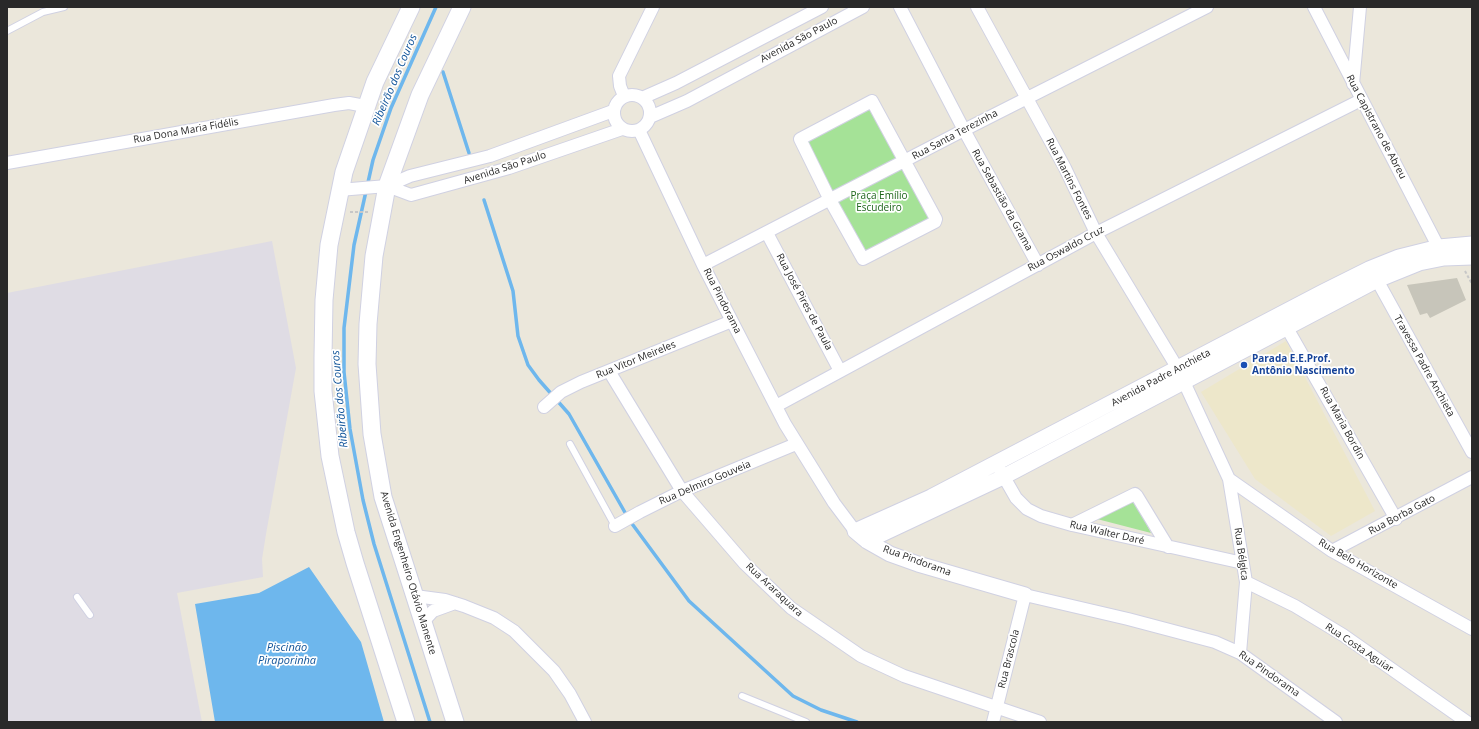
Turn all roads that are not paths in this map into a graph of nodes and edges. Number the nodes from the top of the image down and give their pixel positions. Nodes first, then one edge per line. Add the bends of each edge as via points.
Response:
1 (64, 7) edge
2 (411, 7) edge
3 (462, 7) edge
4 (653, 7) edge
5 (822, 7) edge
6 (863, 7) edge
7 (900, 7) edge
8 (977, 7) edge
9 (1207, 7) edge
10 (1314, 7) edge
11 (1360, 7) edge
12 (792, 22) junction
13 (7, 31) edge
14 (801, 39) junction
15 (1353, 85) junction
16 (624, 96) junction
17 (642, 98) junction
18 (1026, 98) junction
19 (1361, 100) junction
20 (365, 106) junction
21 (613, 111) junction
22 (650, 117) junction
23 (622, 129) junction
24 (639, 130) junction
25 (964, 130) junction
26 (905, 161) junction
27 (7, 163) edge
28 (383, 186) junction
29 (339, 190) junction
30 (830, 200) junction
31 (767, 233) junction
32 (1096, 233) junction
33 (1472, 244) edge
34 (1441, 252) junction
35 (1472, 257) edge
36 (703, 265) junction
37 (1038, 265) junction
38 (1377, 280) junction
39 (732, 321) junction
40 (1287, 328) junction
41 (608, 371) junction
42 (840, 371) junction
43 (1181, 375) junction
44 (546, 404) dead end
45 (776, 406) junction
46 (570, 444) dead end
47 (796, 444) junction
48 (1472, 452) edge
49 (1000, 470) junction
50 (1229, 479) junction
51 (1470, 482) edge
52 (682, 491) junction
53 (1396, 519) junction
54 (618, 524) joint
55 (1072, 525) junction
56 (855, 531) junction
57 (867, 541) junction
58 (1168, 547) junction
59 (1332, 551) junction
60 (1243, 562) junction
61 (1246, 582) junction
62 (1025, 595) junction
63 (415, 596) junction
64 (76, 597) dead end
65 (455, 603) junction
66 (90, 615) dead end
67 (423, 622) junction
68 (1472, 629) edge
69 (1240, 653) junction
70 (742, 696) dead end
71 (998, 707) junction
72 (406, 722) edge
73 (455, 722) edge
74 (585, 722) edge
75 (806, 722) edge
76 (993, 722) edge
77 (1040, 722) edge
78 (1336, 722) edge
79 (1467, 722) edge

1 - 13 lane via 43,12
2 - 20 main road
3 - 28 main road, Avenida Engenheiro Otávio Manente via 420,95
4 - 16 street via 619,76
5 - 12 street, Avenida São Paulo
6 - 14 street, Avenida São Paulo
7 - 25 street, Rua Sebastião da Grama
8 - 18 street, Rua Martins Fontes
9 - 18 street, Rua Santa Terezinha
10 - 15 street, Rua Capistrano de Abreu
11 - 15 street
12 - 14 street
12 - 17 street, Avenida São Paulo
14 - 22 street, Avenida São Paulo via 687,101
15 - 19 street, Rua Capistrano de Abreu
16 - 17 street via 630,94
16 - 21 street
17 - 22 street via 650,108
18 - 25 street, Rua Santa Terezinha
18 - 32 street, Rua Martins Fontes via 1065,168
19 - 32 street, Rua Oswaldo Cruz
19 - 34 street, Rua Capistrano de Abreu
20 - 27 street, Rua Dona Maria Fidélis via 349,103 334,105
20 - 29 main road
21 - 23 street via 614,118
21 - 28 street, Avenida São Paulo via 490,156 410,176
22 - 24 street via 646,125
23 - 24 street
23 - 28 street, Avenida São Paulo via 503,170 411,195
24 - 36 street, Rua Pindorama
25 - 26 street, Rua Santa Terezinha
25 - 37 street, Rua Sebastião da Grama
26 - 30 street, Rua Santa Terezinha
26 - 30 street via 936,220 864,259
26 - 30 street via 874,101 870,101 800,139
28 - 29 street, Avenida São Paulo
28 - 63 main road, Avenida Engenheiro Otávio Manente via 381,218 370,289 367,364 369,407 383,497
29 - 72 main road via 330,240 324,300 323,391 330,456 355,563
30 - 31 street, Rua Santa Terezinha
31 - 36 street, Rua Santa Terezinha
31 - 42 street, Rua José Pires de Paula
32 - 37 street, Rua Oswaldo Cruz
32 - 43 street, Rua Martins Fontes
33 - 34 street, Avenida Padre Anchieta
34 - 35 street, Avenida Padre Anchieta
34 - 38 street, Avenida Padre Anchieta
34 - 43 street, Avenida Padre Anchieta via 1399,257 1369,269 1323,292
36 - 39 street, Rua Pindorama
37 - 42 street, Rua Oswaldo Cruz
38 - 40 street, Avenida Padre Anchieta
38 - 48 street, Travessa Padre Anchieta
39 - 41 street, Rua Vitor Meireles
39 - 45 street, Rua Pindorama
40 - 43 street, Avenida Padre Anchieta
40 - 53 street, Rua Maria Bordin
41 - 44 street, Rua Vitor Meireles via 560,392
41 - 52 street, Rua Araraquara
42 - 45 street, Rua Oswaldo Cruz
43 - 49 street, Avenida Padre Anchieta
43 - 50 street, Rua Martins Fontes
45 - 47 street, Rua Pindorama
46 - 54 lane
47 - 52 street, Rua Delmiro Gouveia
47 - 56 street, Rua Pindorama
49 - 55 street, Rua Walter Daré via 1016,498 1027,508 1040,516
49 - 56 street, Avenida Padre Anchieta
49 - 57 street, Avenida Padre Anchieta
50 - 59 street, Rua Belo Horizonte
50 - 60 street, Rua Bélgica
51 - 53 street, Rua Borba Gato
52 - 54 street, Rua Delmiro Gouveia
52 - 71 street, Rua Araraquara via 745,564 790,608 804,618 868,660 904,676
53 - 59 street, Rua Borba Gato
55 - 58 street, Rua Walter Daré
55 - 58 street via 1135,494
56 - 57 street, Rua Pindorama
57 - 62 street, Rua Pindorama via 890,554 918,564
58 - 60 street, Rua Walter Daré
59 - 68 street, Rua Belo Horizonte
60 - 61 street, Rua Bélgica
61 - 69 street, Rua Bélgica
61 - 79 street, Rua Costa Aguiar via 1295,606 1343,636
62 - 69 street, Rua Pindorama via 1186,634 1215,642
62 - 71 street, Rua Brascola
63 - 65 street
63 - 67 main road, Avenida Engenheiro Otávio Manente
64 - 66 lane
65 - 67 street via 437,609
65 - 74 street via 494,618 524,640 558,676
67 - 73 main road, Avenida Engenheiro Otávio Manente
69 - 78 street, Rua Pindorama
70 - 75 lane
71 - 76 street, Rua Brascola
71 - 77 street, Rua Araraquara

